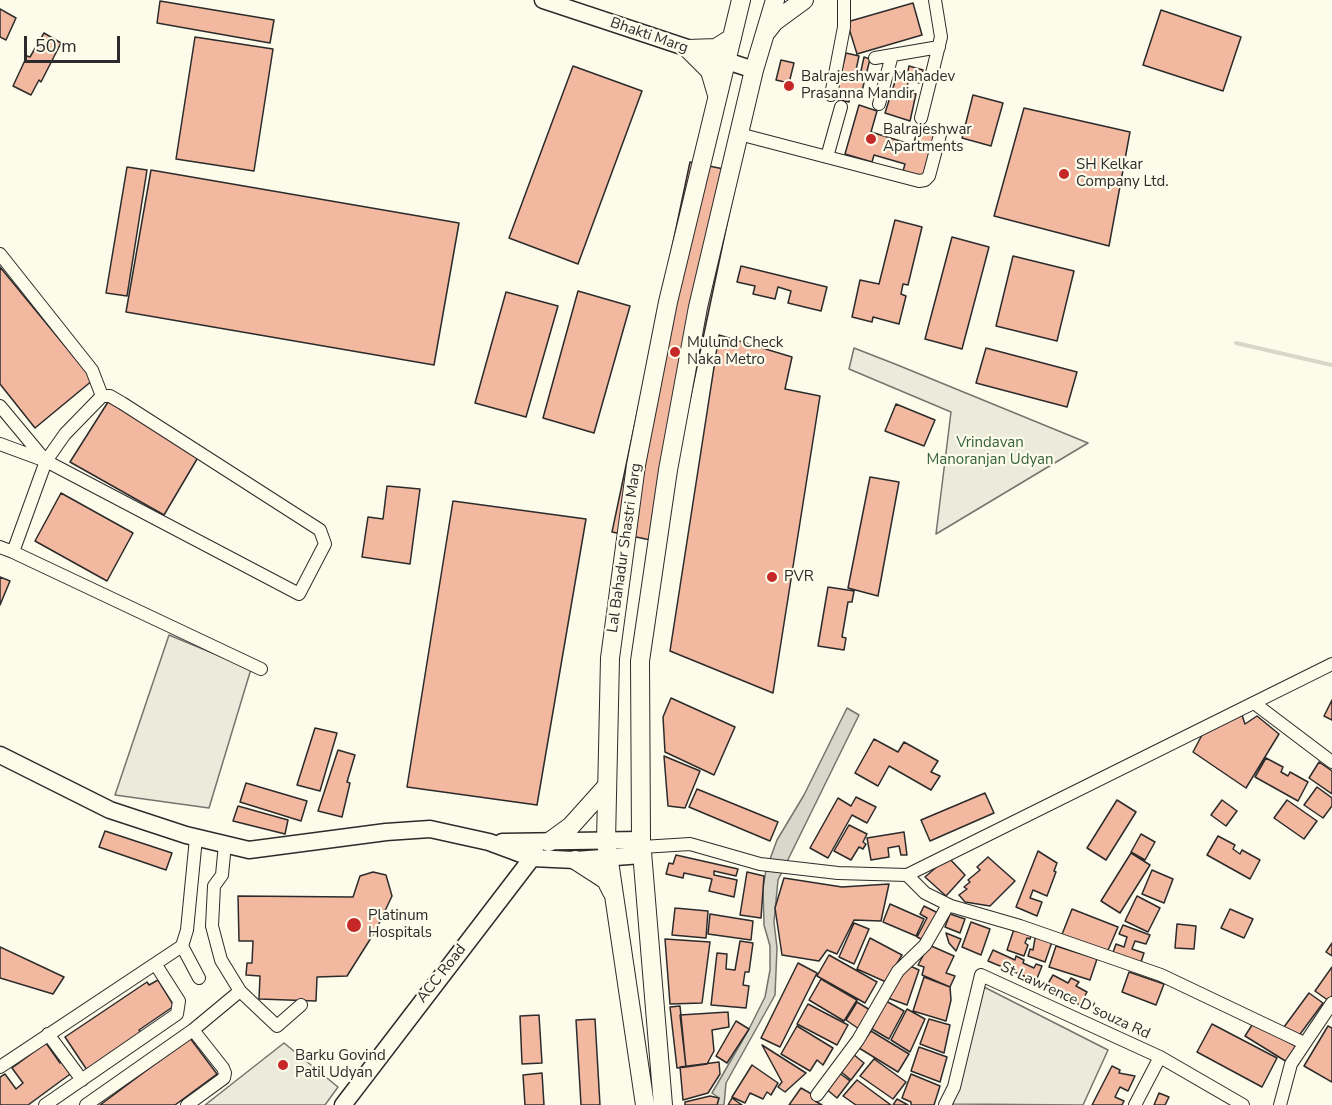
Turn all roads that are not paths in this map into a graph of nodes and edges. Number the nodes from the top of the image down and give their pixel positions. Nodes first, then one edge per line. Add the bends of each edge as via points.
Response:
1 (543, 0) edge
2 (741, 0) edge
3 (775, 0) edge
4 (804, 0) edge
5 (844, 0) edge
6 (935, 0) edge
7 (763, 36) junction
8 (732, 38) junction
9 (939, 47) junction
10 (687, 49) junction
11 (892, 55) junction
12 (875, 58) dead end
13 (725, 62) junction
14 (754, 70) junction
15 (831, 95) dead end
16 (717, 97) junction
17 (879, 104) dead end
18 (841, 107) dead end
19 (921, 118) dead end
20 (941, 131) dead end
21 (739, 134) junction
22 (828, 157) junction
23 (0, 254) edge
24 (102, 396) junction
25 (0, 406) edge
26 (0, 444) edge
27 (46, 460) junction
28 (0, 547) edge
29 (13, 552) junction
30 (1332, 664) edge
31 (261, 669) dead end
32 (1254, 703) junction
33 (0, 755) edge
34 (1332, 762) edge
35 (606, 787) junction
36 (196, 838) junction
37 (225, 844) junction
38 (540, 847) junction
39 (642, 848) junction
40 (607, 850) junction
41 (575, 861) junction
42 (907, 875) junction
43 (613, 894) junction
44 (948, 905) junction
45 (182, 946) junction
46 (156, 965) junction
47 (199, 978) dead end
48 (240, 991) junction
49 (302, 1005) dead end
50 (1330, 1008) edge
51 (193, 1030) junction
52 (48, 1034) junction
53 (1304, 1043) junction
54 (1160, 1056) junction
55 (0, 1067) edge
56 (82, 1080) junction
57 (649, 1094) edge
58 (817, 1095) dead end
59 (45, 1105) edge
60 (86, 1105) edge
61 (187, 1105) edge
62 (343, 1105) edge
63 (663, 1105) edge
64 (945, 1105) edge
65 (1135, 1105) edge
66 (1243, 1105) edge
67 (1280, 1105) edge

1 - 10 street, Bhakti Marg
2 - 8 main road, Lal Bahadur Shastri Marg
3 - 7 main road, Lal Bahadur Shastri Marg
4 - 7 main road via 774,22
5 - 15 street via 844,27
6 - 9 street
7 - 14 main road, Lal Bahadur Shastri Marg
8 - 10 main road via 716,48
8 - 13 main road, Lal Bahadur Shastri Marg
9 - 11 street
9 - 19 street
10 - 13 street, Bhakti Marg
10 - 16 main road via 710,71
11 - 12 street
11 - 17 street
13 - 14 street, Bhakti Marg
13 - 16 main road, Lal Bahadur Shastri Marg
14 - 21 main road, Lal Bahadur Shastri Marg
16 - 35 main road, Lal Bahadur Shastri Marg via 668,302 636,465 610,658
18 - 22 street
20 - 22 street via 925,180
21 - 22 street
21 - 39 main road, Lal Bahadur Shastri Marg via 698,307 668,470 640,661
23 - 24 street via 92,370
24 - 27 street
24 - 27 street via 122,403 320,530 325,544 299,594
25 - 27 street
26 - 27 street
27 - 29 street
28 - 29 street
29 - 31 street
30 - 32 street
32 - 34 street
32 - 42 street
33 - 36 street via 111,810
35 - 38 main road via 571,826
35 - 40 main road, Lal Bahadur Shastri Marg
36 - 37 street
36 - 45 street
37 - 38 street via 249,849 430,829 489,842
37 - 48 street via 222,875 214,886 212,926 221,960
38 - 40 street
38 - 41 street
38 - 62 street, ACC Road
39 - 40 street
39 - 42 street via 690,844 760,864 838,873
39 - 57 main road, Lal Bahadur Shastri Marg
40 - 41 street
40 - 43 main road, Lal Bahadur Shastri Marg
41 - 43 main road via 606,880
42 - 44 street via 925,893
43 - 57 main road, Lal Bahadur Shastri Marg
44 - 53 street via 1161,975
44 - 58 street via 924,945 898,971 858,1040
45 - 46 street
45 - 47 street
46 - 52 street
46 - 56 street via 179,1001 177,1014
48 - 49 street via 277,1026
48 - 51 street
50 - 53 street
51 - 60 street
51 - 61 street via 225,1073 224,1078
52 - 55 street
52 - 56 street
53 - 67 street via 1291,1064
54 - 64 street, St Lawrence D'souza Rd via 981,975 954,1087
54 - 65 street
54 - 66 street, St Lawrence D'souza Rd
56 - 59 street
57 - 63 main road, Lal Bahadur Shastri Marg

